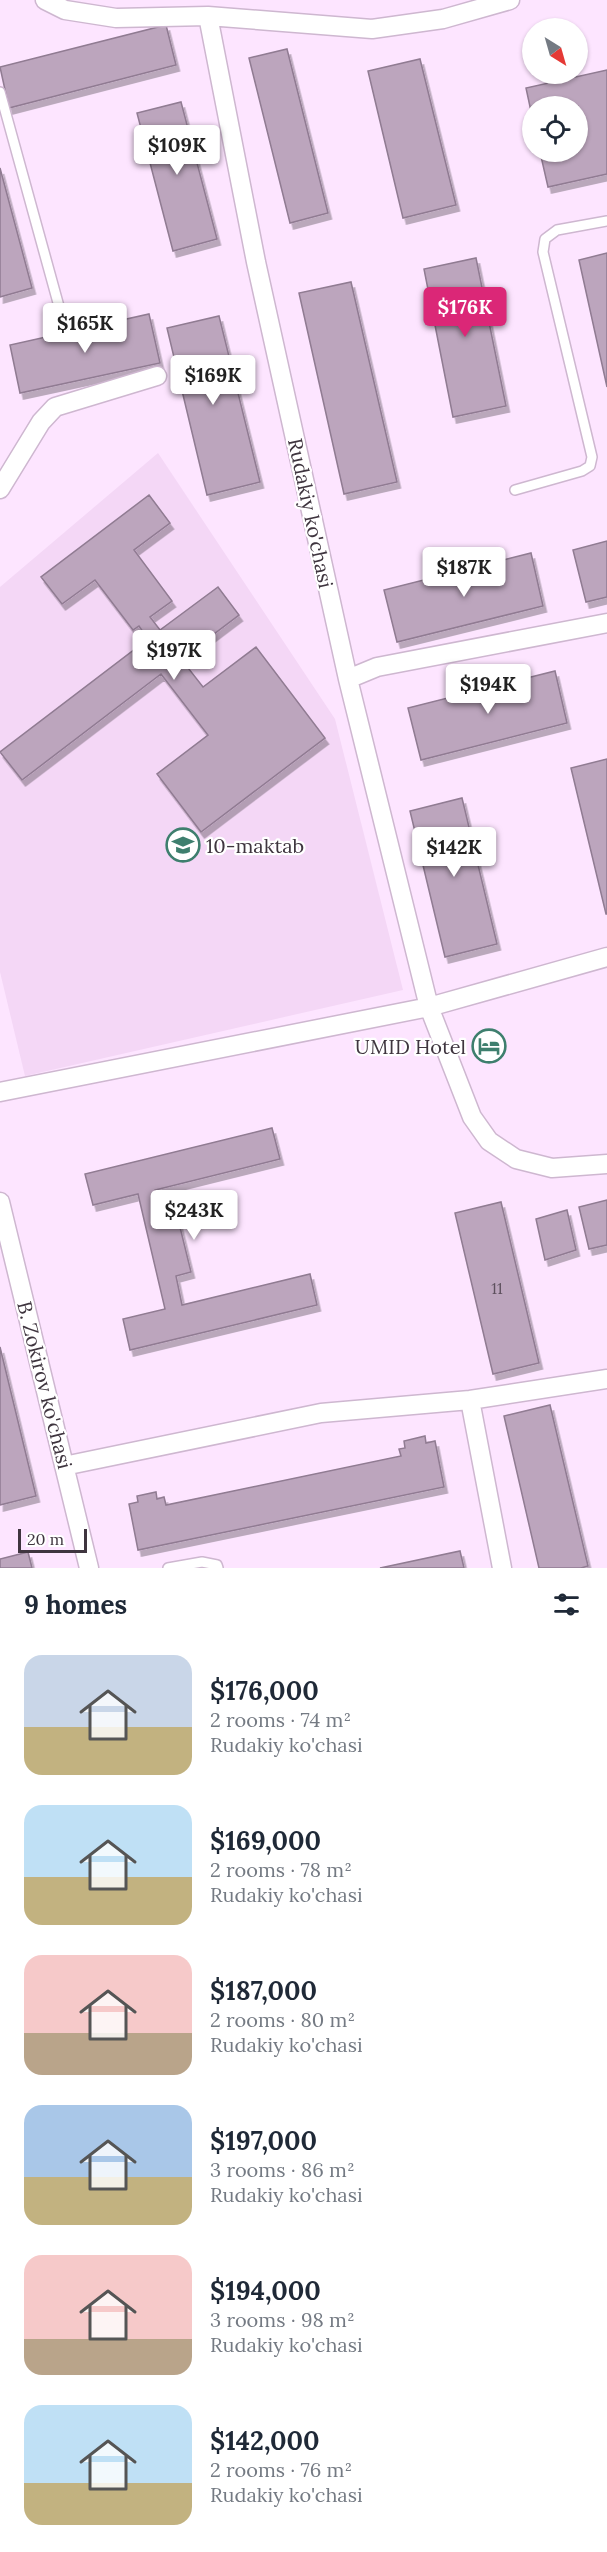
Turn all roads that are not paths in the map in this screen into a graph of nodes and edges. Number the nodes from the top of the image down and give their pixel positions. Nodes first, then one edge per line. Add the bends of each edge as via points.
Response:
1 (45, 0) edge
2 (510, 0) edge
3 (208, 16) junction
4 (0, 92) edge
5 (607, 221) edge
6 (60, 310) dead end
7 (156, 376) dead end
8 (0, 489) edge
9 (515, 490) dead end
10 (607, 623) edge
11 (348, 679) junction
12 (607, 957) edge
13 (429, 1007) junction
14 (0, 1092) edge
15 (607, 1164) edge
16 (0, 1202) edge
17 (607, 1379) edge
18 (470, 1400) junction
19 (64, 1466) junction
20 (89, 1568) edge
21 (168, 1568) edge
22 (218, 1568) edge
23 (502, 1568) edge

1 - 3 street via 65,10 116,18
2 - 3 street via 444,19 372,29
3 - 11 street, Rudakiy ko'chasi via 256,262
4 - 6 lane
5 - 9 lane via 557,230 545,239 543,252 592,457 590,466
7 - 8 street via 55,407 41,422
10 - 11 street via 377,667
11 - 13 street, Rudakiy ko'chasi
12 - 13 street
13 - 14 street
13 - 15 street, Rudakiy ko'chasi via 472,1117 489,1141 516,1159 552,1168
16 - 19 street, B. Zokirov ko'chasi
17 - 18 street
18 - 19 street via 321,1413
18 - 23 street
19 - 20 street, B. Zokirov ko'chasi
21 - 22 lane via 202,1562 217,1564

